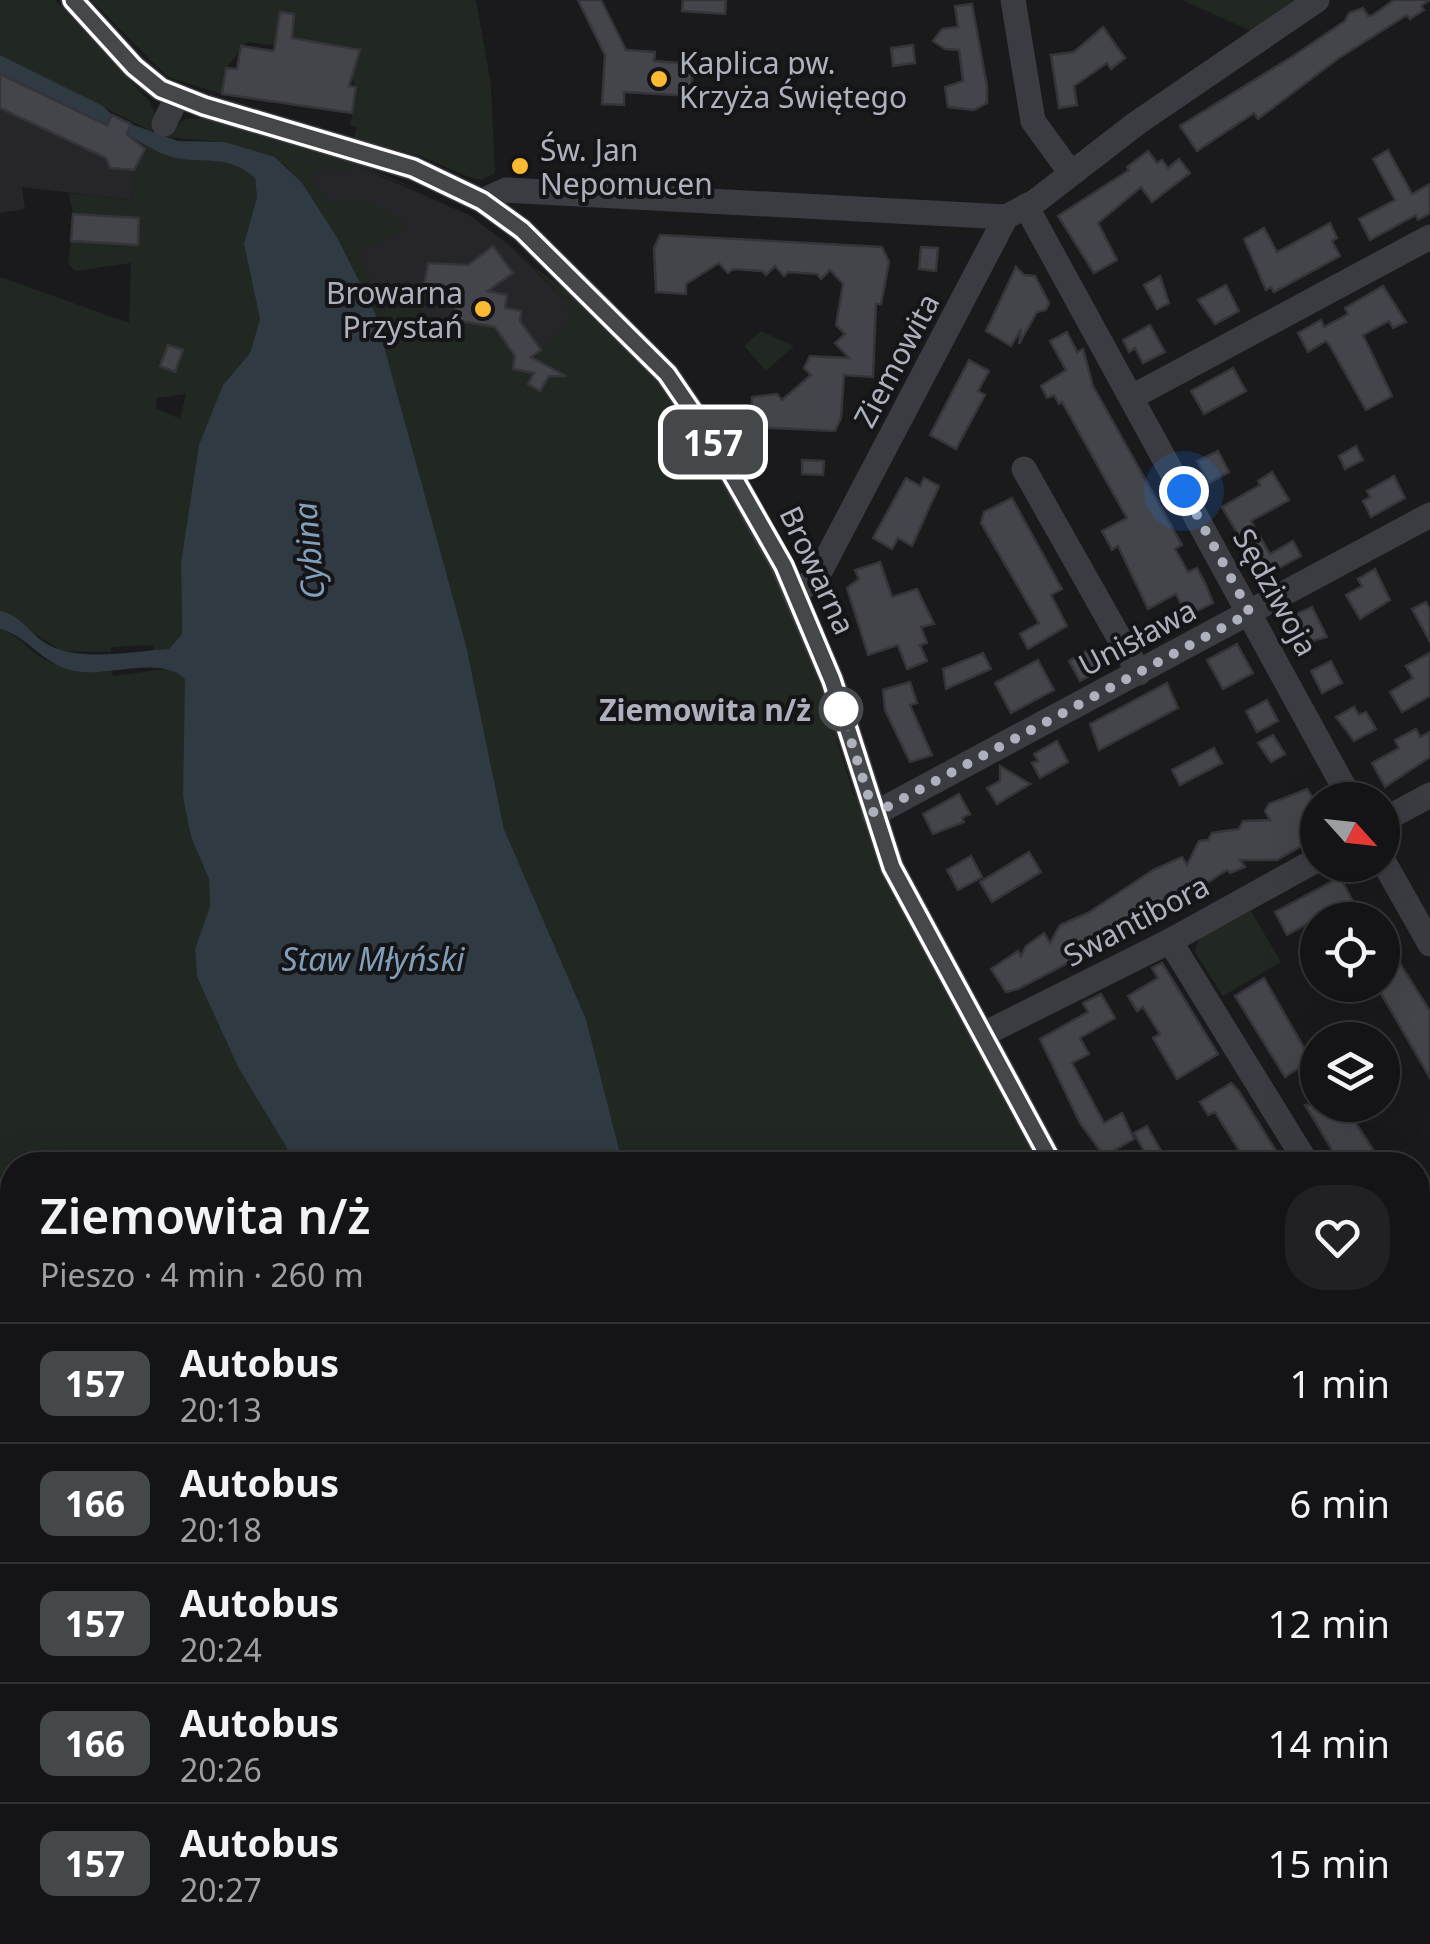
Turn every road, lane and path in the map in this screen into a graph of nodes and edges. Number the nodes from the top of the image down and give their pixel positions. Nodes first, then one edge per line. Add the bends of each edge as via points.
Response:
1 (73, 0) edge
2 (1012, 0) edge
3 (1317, 0) edge
4 (177, 96) junction
5 (164, 124) dead end
6 (1070, 172) junction
7 (482, 201) junction
8 (1016, 211) junction
9 (1430, 237) edge
10 (1132, 397) junction
11 (1024, 469) dead end
12 (1430, 514) edge
13 (796, 592) junction
14 (1250, 613) junction
15 (1139, 673) junction
16 (1341, 782) edge
17 (1430, 795) edge
18 (1400, 812) edge
19 (874, 814) junction
20 (1300, 869) edge
21 (1395, 882) edge
22 (1170, 941) junction
23 (1430, 944) edge
24 (982, 1035) junction
25 (1046, 1152) edge
26 (1300, 1152) edge

1 - 4 street, Browarna via 134,67
2 - 6 street via 1033,122
3 - 6 street, Ziemowita
4 - 5 street
4 - 7 street, Browarna via 413,168
6 - 8 street, Ziemowita
7 - 8 street via 506,190
7 - 13 street, Browarna via 522,230 667,374 748,501
8 - 10 street, Sędziwoja
8 - 13 street, Ziemowita via 816,579
9 - 10 street
10 - 14 street, Sędziwoja
11 - 15 street
12 - 14 street, Unisława
13 - 19 street, Browarna
14 - 15 street, Unisława
14 - 16 street, Sędziwoja
15 - 19 street, Unisława
17 - 18 street
19 - 24 street, Browarna via 902,889
20 - 22 street, Swantibora
21 - 23 street
22 - 24 street, Swantibora
22 - 26 street
24 - 25 street, Browarna

